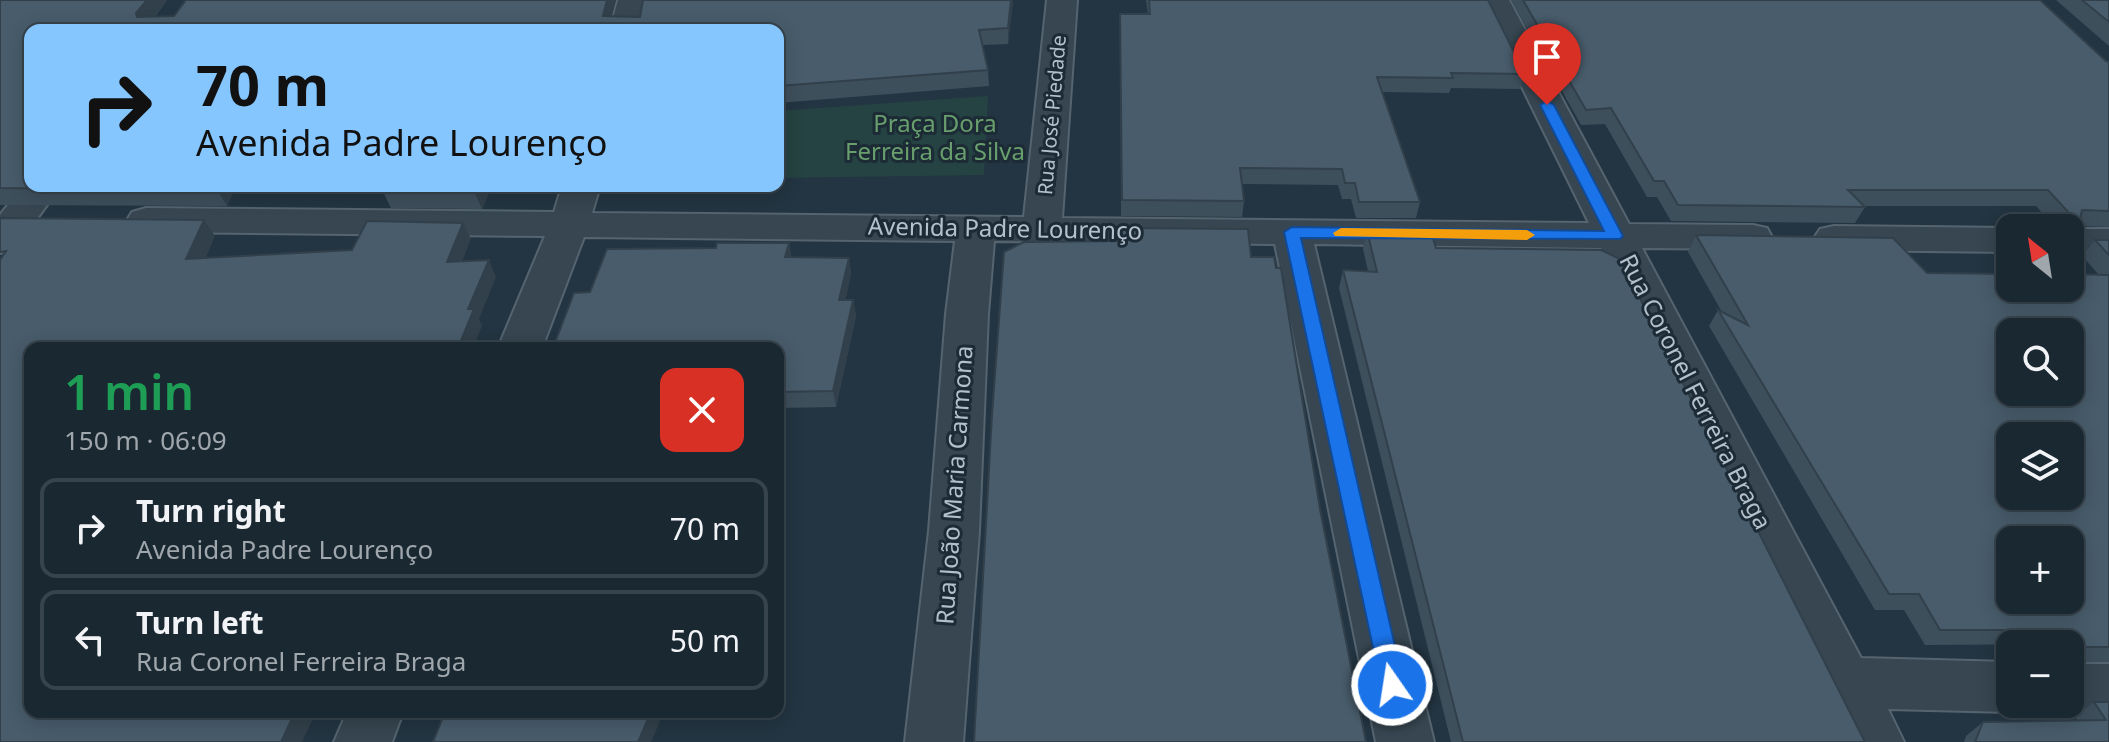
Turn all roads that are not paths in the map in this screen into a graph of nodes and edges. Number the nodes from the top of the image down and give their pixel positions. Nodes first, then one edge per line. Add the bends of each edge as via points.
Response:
1 (633, 0) edge
2 (1062, 0) edge
3 (1494, 0) edge
4 (627, 24) edge
5 (37, 192) edge
6 (579, 192) edge
7 (62, 219) edge
8 (107, 220) edge
9 (569, 225) junction
10 (6, 226) edge
11 (976, 229) junction
12 (1042, 230) junction
13 (1292, 232) junction
14 (1615, 236) junction
15 (1996, 240) edge
16 (2084, 241) edge
17 (2109, 241) edge
18 (522, 342) edge
19 (1845, 683) junction
20 (1996, 687) edge
21 (2084, 689) edge
22 (2109, 689) edge
23 (373, 718) edge
24 (363, 742) edge
25 (934, 742) edge
26 (1405, 742) edge
27 (1875, 742) edge

1 - 4 street
2 - 12 street, Rua José Piedade
3 - 14 street, Rua Coronel Ferreira Braga
5 - 10 street
6 - 9 street
7 - 10 street
8 - 9 street, Avenida Padre Lourenço
9 - 11 street, Avenida Padre Lourenço
9 - 18 street
11 - 12 street, Avenida Padre Lourenço
11 - 25 street, Rua João Maria Carmona
12 - 13 street, Avenida Padre Lourenço
13 - 14 street, Avenida Padre Lourenço
13 - 26 street
14 - 15 street, Avenida Padre Lourenço
14 - 19 street, Rua Coronel Ferreira Braga
16 - 17 street
19 - 20 street
19 - 27 street, Rua Coronel Ferreira Braga
21 - 22 street
23 - 24 street

